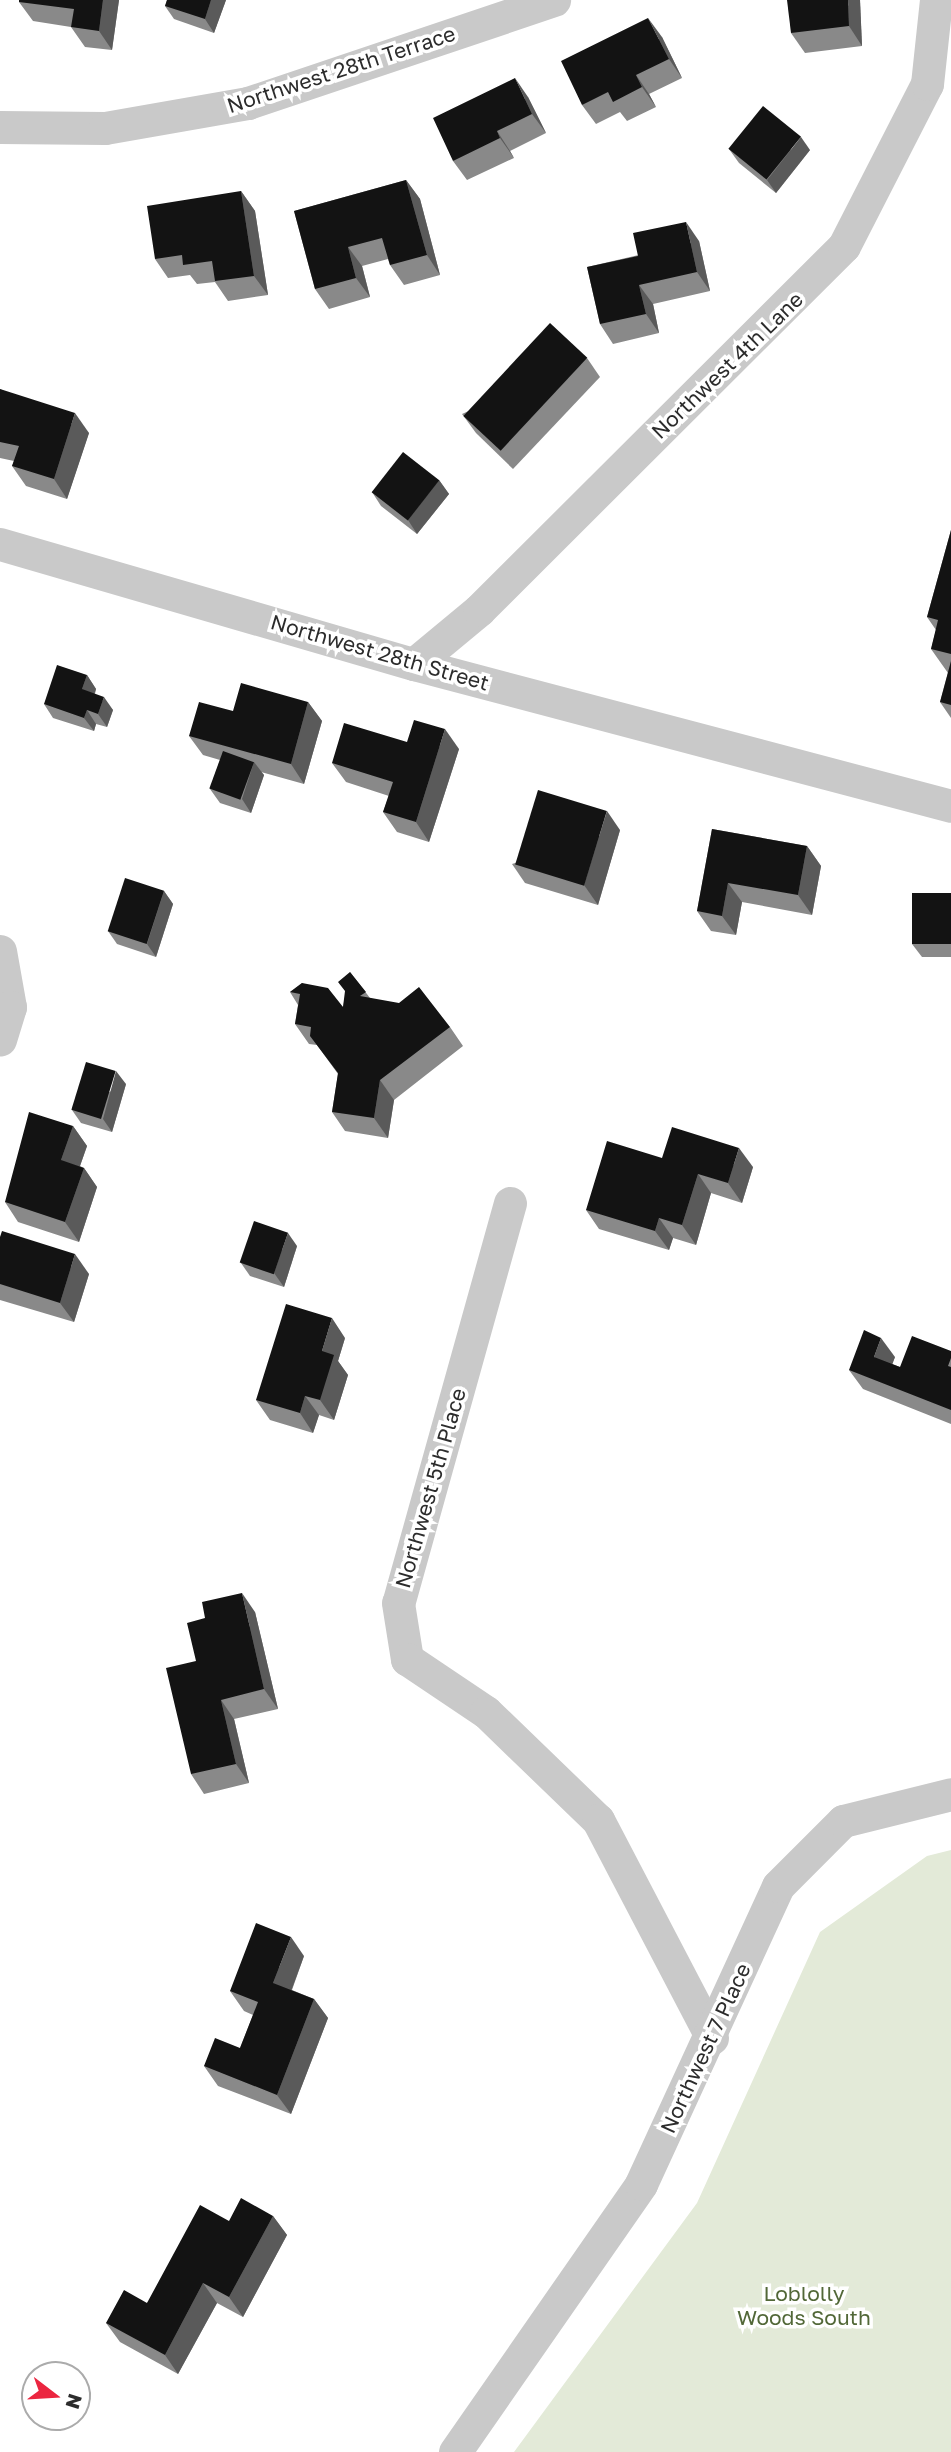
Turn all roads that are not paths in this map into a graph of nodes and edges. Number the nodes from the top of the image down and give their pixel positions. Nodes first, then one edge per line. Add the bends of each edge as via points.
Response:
1 (554, 0) edge
2 (936, 0) edge
3 (0, 127) edge
4 (0, 544) edge
5 (414, 664) junction
6 (951, 806) edge
7 (1, 952) edge
8 (0, 1040) edge
9 (510, 1203) dead end
10 (951, 1794) edge
11 (712, 2038) junction
12 (455, 2452) edge

1 - 3 street, Northwest 28th Terrace via 248,103 105,128
2 - 5 street, Northwest 4th Lane via 927,84 844,246 479,610
4 - 5 street, Northwest 28th Street
5 - 6 street, Northwest 28th Street
7 - 8 street via 10,1007
9 - 11 street, Northwest 5th Place via 398,1603 407,1659 486,1712 598,1820
10 - 11 street, Northwest 7 Place via 843,1821 778,1886
11 - 12 street, Northwest 7 Place via 641,2184

